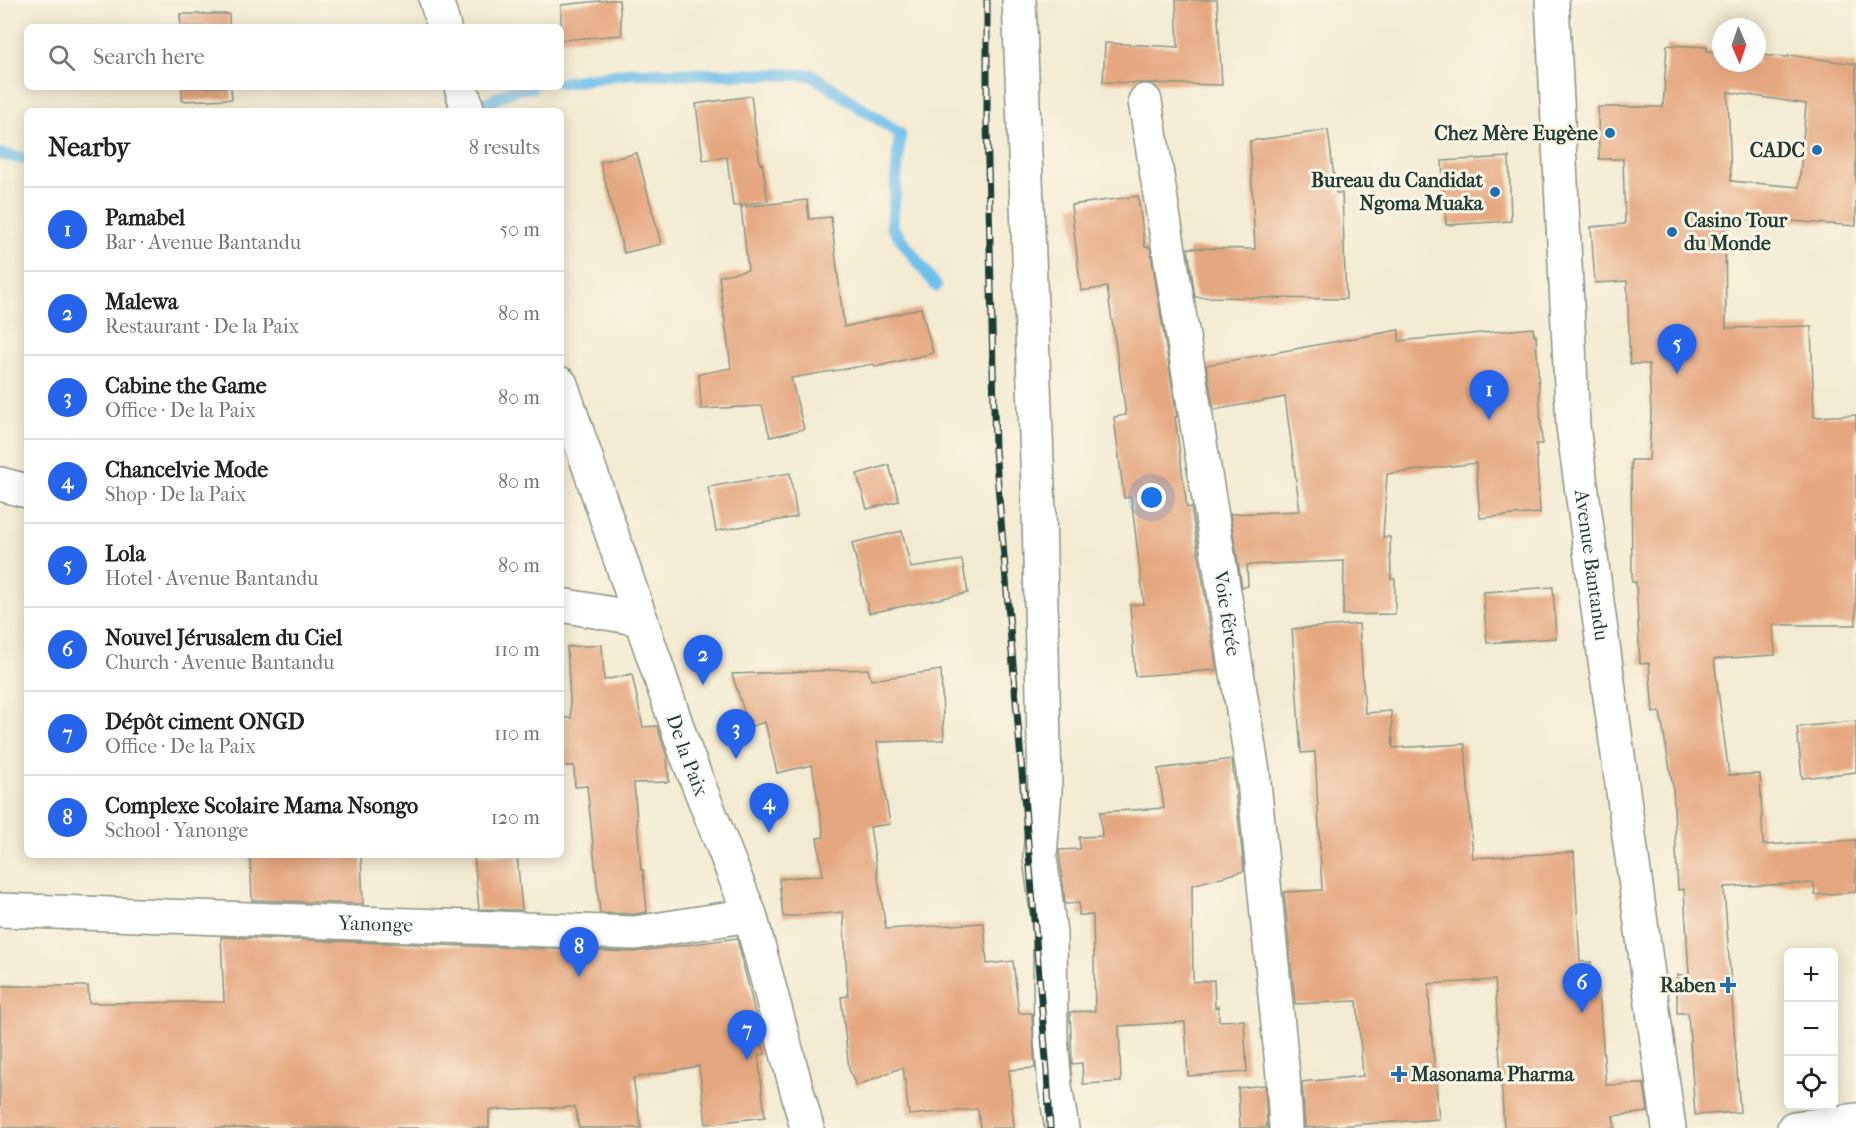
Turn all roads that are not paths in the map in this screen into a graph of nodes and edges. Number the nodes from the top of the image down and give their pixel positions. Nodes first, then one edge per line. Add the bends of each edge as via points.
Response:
1 (436, 0) edge
2 (1019, 0) edge
3 (1552, 0) edge
4 (443, 24) edge
5 (462, 90) edge
6 (1145, 101) dead end
7 (467, 108) edge
8 (564, 393) edge
9 (0, 484) edge
10 (24, 490) edge
11 (564, 606) edge
12 (641, 619) junction
13 (0, 910) edge
14 (750, 915) junction
15 (1856, 1120) edge
16 (807, 1128) edge
17 (1062, 1128) edge
18 (1286, 1128) edge
19 (1669, 1128) edge
20 (1794, 1128) edge

1 - 4 street
2 - 17 street via 1039,511 1045,789 1040,857 1050,933 1051,1037
3 - 19 street, Avenue Bantandu via 1573,426
5 - 7 street
6 - 18 street, Voie férée via 1253,772
8 - 12 street, De la Paix
9 - 10 street
11 - 12 street
12 - 14 street, De la Paix via 686,753
13 - 14 street, Yanonge via 635,933
14 - 16 street, De la Paix
15 - 20 street

